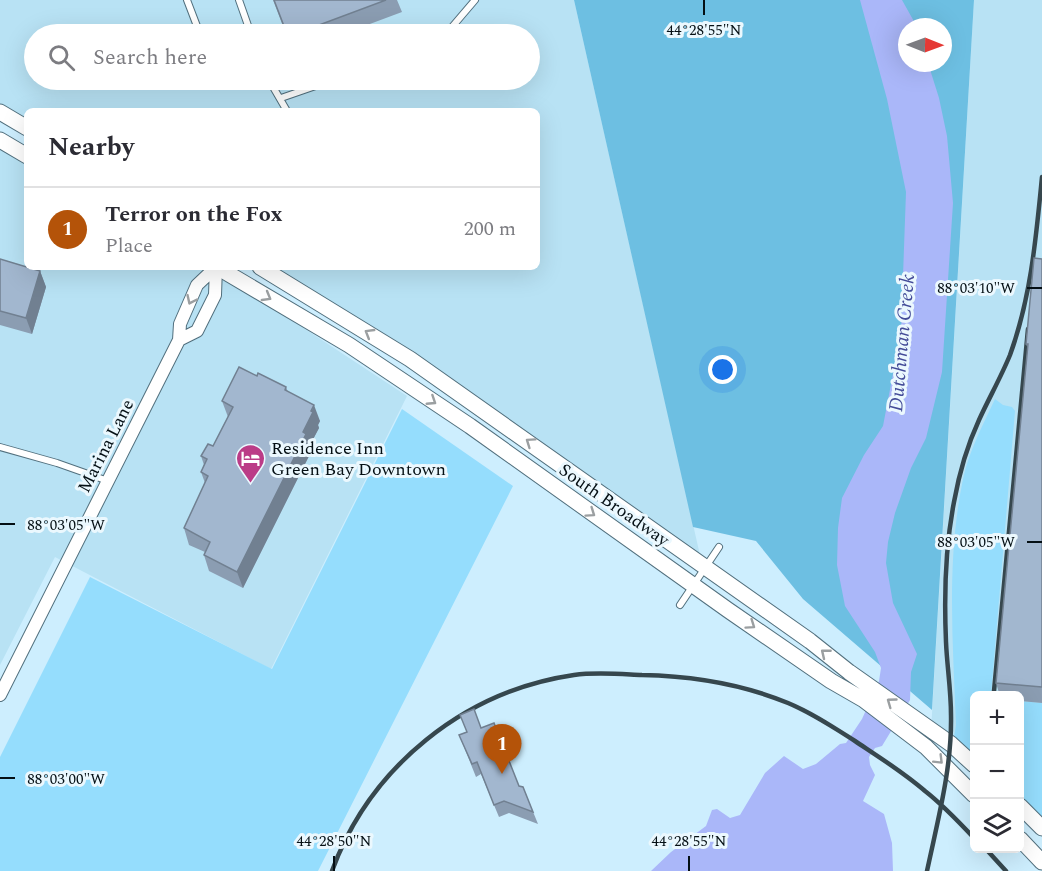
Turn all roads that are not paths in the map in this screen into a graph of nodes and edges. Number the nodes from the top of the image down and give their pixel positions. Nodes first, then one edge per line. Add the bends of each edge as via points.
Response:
1 (187, 0) edge
2 (238, 0) edge
3 (474, 0) edge
4 (196, 24) edge
5 (247, 24) edge
6 (454, 24) edge
7 (276, 90) edge
8 (304, 90) edge
9 (281, 98) junction
10 (286, 108) edge
11 (0, 112) edge
12 (24, 126) edge
13 (0, 140) edge
14 (24, 154) edge
15 (213, 270) edge
16 (216, 270) edge
17 (221, 270) edge
18 (265, 270) edge
19 (179, 340) junction
20 (0, 447) edge
21 (109, 482) junction
22 (719, 547) dead end
23 (706, 568) junction
24 (694, 585) junction
25 (680, 604) dead end
26 (868, 694) junction
27 (0, 696) edge
28 (906, 722) junction
29 (970, 761) edge
30 (970, 790) edge
31 (1024, 810) edge
32 (1042, 828) edge
33 (1024, 843) edge
34 (1042, 862) edge

1 - 4 lane
2 - 5 lane
3 - 6 lane
7 - 9 lane
8 - 9 lane
9 - 10 lane
11 - 12 street
13 - 14 street
15 -> 19 street, Marina Lane via 198,285 180,324
16 - 19 street, Marina Lane via 215,295 197,331
17 -> 24 street, South Broadway via 349,345
23 -> 18 street, South Broadway via 410,359
19 - 21 street, Marina Lane
20 - 21 lane
21 - 27 street, Marina Lane
22 - 23 lane
23 - 24 lane
26 -> 23 street, South Broadway via 810,641
24 - 25 lane
24 -> 26 street, South Broadway via 831,681
26 - 28 street, South Broadway
28 - 29 street, South Broadway via 951,744
28 -> 30 street, South Broadway
31 - 32 street
33 - 34 street

